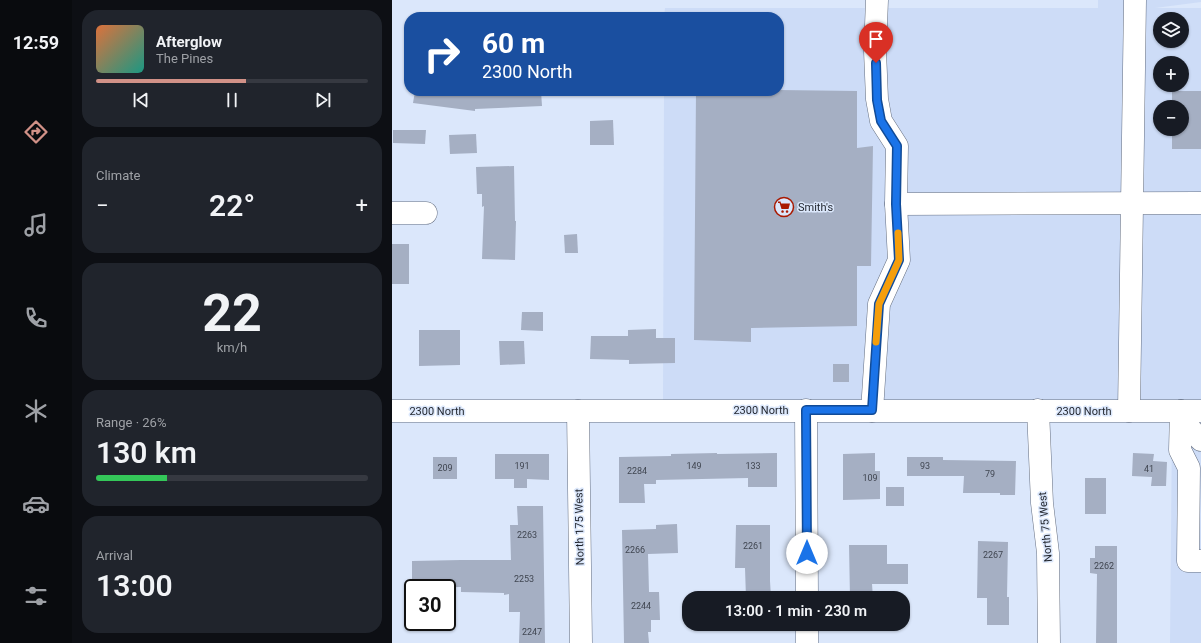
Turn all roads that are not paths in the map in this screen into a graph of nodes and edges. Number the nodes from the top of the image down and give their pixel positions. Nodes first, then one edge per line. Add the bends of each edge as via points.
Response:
1 (877, 0) edge
2 (1135, 0) edge
3 (1132, 203) junction
4 (1201, 203) edge
5 (896, 204) junction
6 (392, 213) edge
7 (426, 213) dead end
8 (392, 410) edge
9 (578, 410) junction
10 (806, 410) junction
11 (872, 410) junction
12 (1038, 410) junction
13 (1129, 411) junction
14 (1191, 411) edge
15 (1201, 440) edge
16 (1201, 561) edge
17 (807, 591) edge
18 (807, 631) edge
19 (581, 643) edge
20 (807, 643) edge
21 (1050, 643) edge

1 - 5 street via 877,100 881,121 897,146
2 - 3 street
3 - 4 street
3 - 5 street
3 - 13 street
5 - 11 street via 899,260 879,304
6 - 7 street
8 - 9 street, 2300 North
9 - 10 street, 2300 North
9 - 19 street, North 175 West
10 - 11 street, 2300 North
10 - 17 street
11 - 12 street, 2300 North
12 - 13 street, 2300 North
12 - 21 street, North 75 West via 1042,503 1048,553
13 - 14 street, 2300 North
14 - 15 street via 1191,430
14 - 16 street via 1180,450 1189,468 1188,561
18 - 20 street

